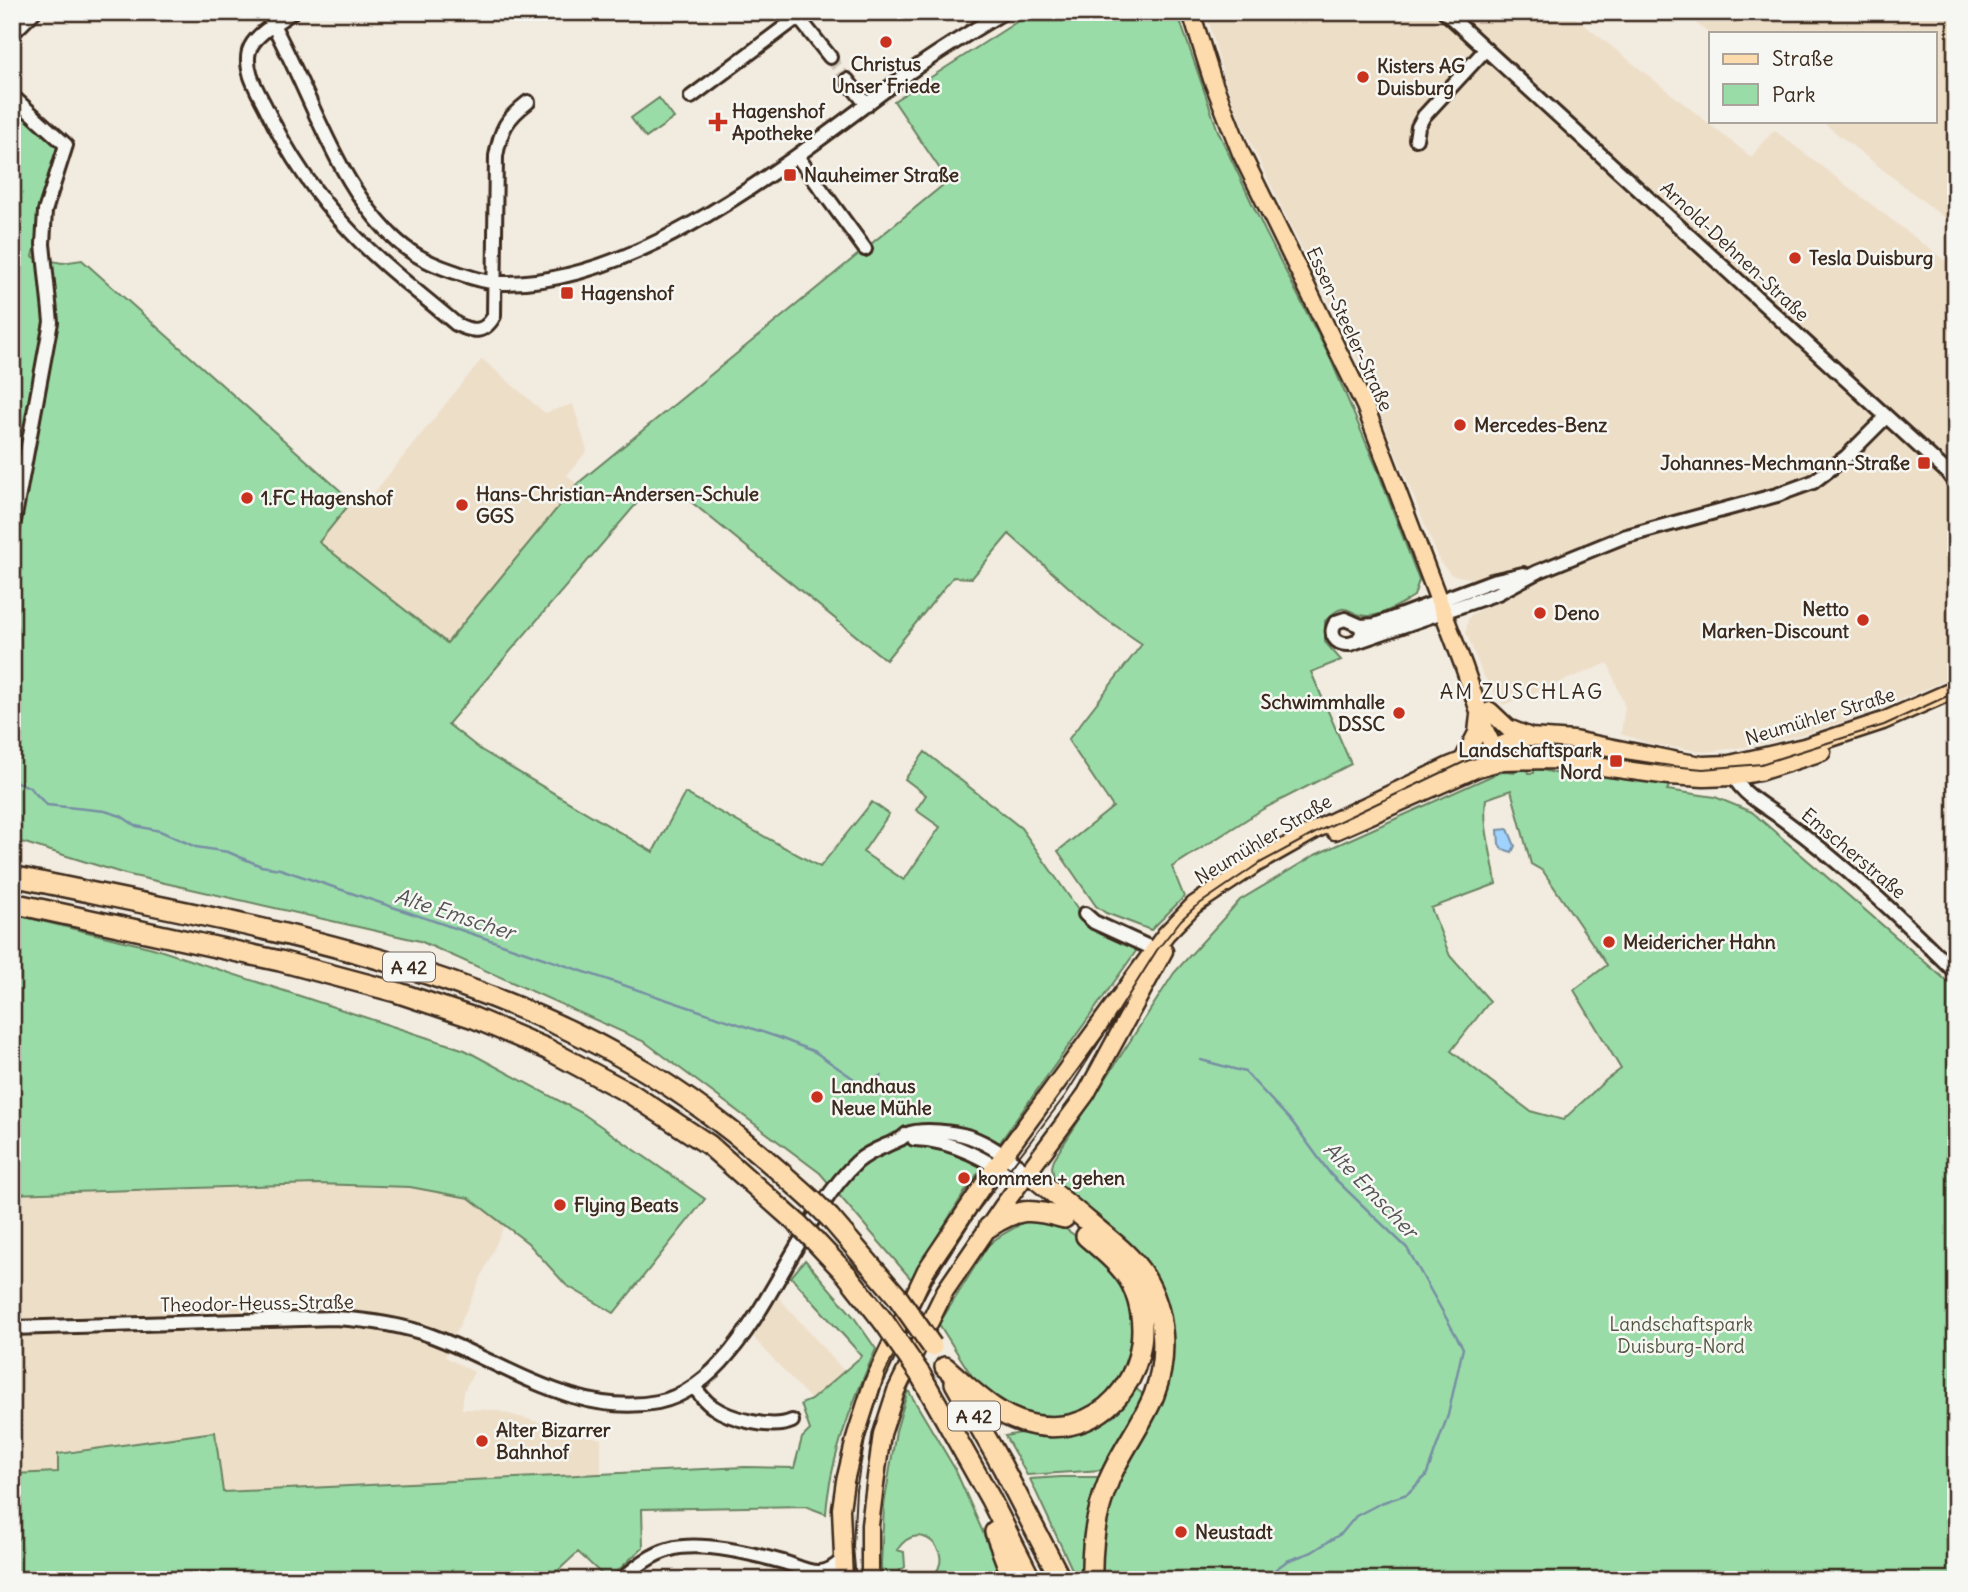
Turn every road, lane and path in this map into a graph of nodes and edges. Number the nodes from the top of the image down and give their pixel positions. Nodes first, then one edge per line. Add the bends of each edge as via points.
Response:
1 (34, 12) edge
2 (266, 12) edge
3 (292, 12) edge
4 (1004, 12) edge
5 (1191, 12) edge
6 (1445, 12) edge
7 (274, 26) junction
8 (12, 34) edge
9 (1486, 49) junction
10 (830, 57) tunnel mouth
11 (847, 80) tunnel mouth
12 (12, 96) edge
13 (691, 97) dead end
14 (528, 102) dead end
15 (867, 105) junction
16 (1416, 139) dead end
17 (797, 156) junction
18 (865, 249) dead end
19 (495, 283) junction
20 (1886, 417) junction
21 (1956, 484) edge
22 (12, 532) edge
23 (1441, 606) junction
24 (1361, 626) junction
25 (1357, 641) junction
26 (1956, 689) edge
27 (1956, 700) edge
28 (1485, 712) junction
29 (1530, 737) junction
30 (1497, 745) junction
31 (1463, 760) junction
32 (1503, 761) junction
33 (1732, 771) junction
34 (12, 876) edge
35 (12, 903) edge
36 (1085, 914) dead end
37 (1159, 951) junction
38 (1956, 973) edge
39 (1000, 1161) junction
40 (1025, 1178) junction
41 (1064, 1218) junction
42 (989, 1227) junction
43 (12, 1328) edge
44 (945, 1367) junction
45 (694, 1387) junction
46 (792, 1421) dead end
47 (986, 1499) junction
48 (842, 1560) junction
49 (820, 1576) edge
50 (621, 1580) edge
51 (844, 1580) edge
52 (870, 1580) edge
53 (1013, 1580) edge
54 (1031, 1580) edge
55 (1061, 1580) edge
56 (1092, 1580) edge

1 - 8 street
2 - 7 street
3 - 7 street
4 - 15 street via 935,54
5 - 23 main road, Essen-Steeler-Straße via 1241,153 1365,406
6 - 9 street, Arnold-Dehnen-Straße
7 - 19 street via 345,174 376,218 415,254 442,268
7 - 19 street via 250,48 252,79 291,154 331,210 363,244 468,330 485,328 495,316
9 - 16 street via 1424,116
9 - 20 street, Arnold-Dehnen-Straße
10 - 13 street via 797,16
11 - 15 street
12 - 22 street via 66,145 45,211 43,244 51,322
14 - 19 street via 500,134
15 - 17 street
17 - 18 street
17 - 19 street via 713,212 638,250 545,281
20 - 21 street, Arnold-Dehnen-Straße
20 - 23 street via 1813,482 1623,537 1536,572 1498,593
23 - 24 street
23 - 25 street
23 - 28 main road, Essen-Steeler-Straße
24 - 25 street
24 - 25 street via 1345,619 1332,629 1341,643
26 - 33 main road, Neumühler Straße via 1883,721
27 - 33 main road, Neumühler Straße via 1886,731 1759,772
28 - 29 main road
28 - 30 main road, Essen-Steeler-Straße
28 - 31 main road
29 - 30 main road, Neumühler Straße
29 - 33 main road, Neumühler Straße via 1574,740
30 - 31 main road, Neumühler Straße
30 - 32 main road, Essen-Steeler-Straße
31 - 37 main road, Neumühler Straße via 1377,798 1257,863 1194,905
32 - 33 main road, Neumühler Straße via 1552,760 1704,778
32 - 37 main road, Neumühler Straße via 1322,837 1261,870 1200,912
33 - 38 street, Emscherstraße via 1752,797 1898,915
34 - 44 highway, A 42, bridge via 407,967 520,1008 603,1047 729,1128 814,1202 896,1295
35 - 47 highway, A 42, bridge via 280,961 396,992 547,1048 633,1095 709,1145 847,1275 920,1374
36 - 37 street
37 - 39 main road, Neumühler Straße
37 - 40 main road, Neumühler Straße via 1086,1094
39 - 40 street, Theodor-Heuss-Straße
39 - 45 street, Theodor-Heuss-Straße via 968,1136 922,1132 870,1153 834,1189 734,1348
39 - 48 main road, Neumühler Straße via 926,1270 876,1376 845,1481
40 - 41 highway
40 - 42 main road, Neumühler Straße
40 - 56 highway via 1125,1252 1144,1276 1161,1321 1160,1376 1103,1495 1093,1541
41 - 42 highway via 1024,1210
41 - 44 highway via 1119,1267 1135,1289 1142,1311 1140,1356 1118,1397 1082,1420 1060,1426 1033,1425 990,1405
42 - 52 main road, Neumühler Straße via 945,1292 896,1391 883,1434 870,1525
43 - 45 street, Theodor-Heuss-Straße via 369,1320 433,1336 550,1389 592,1401 659,1402
44 - 55 highway, A 42
45 - 46 street via 706,1402 729,1416 776,1424
47 - 53 highway
47 - 54 highway, A 42
48 - 49 street
48 - 51 main road, Neumühler Straße
49 - 50 street via 756,1556 687,1547 647,1559

